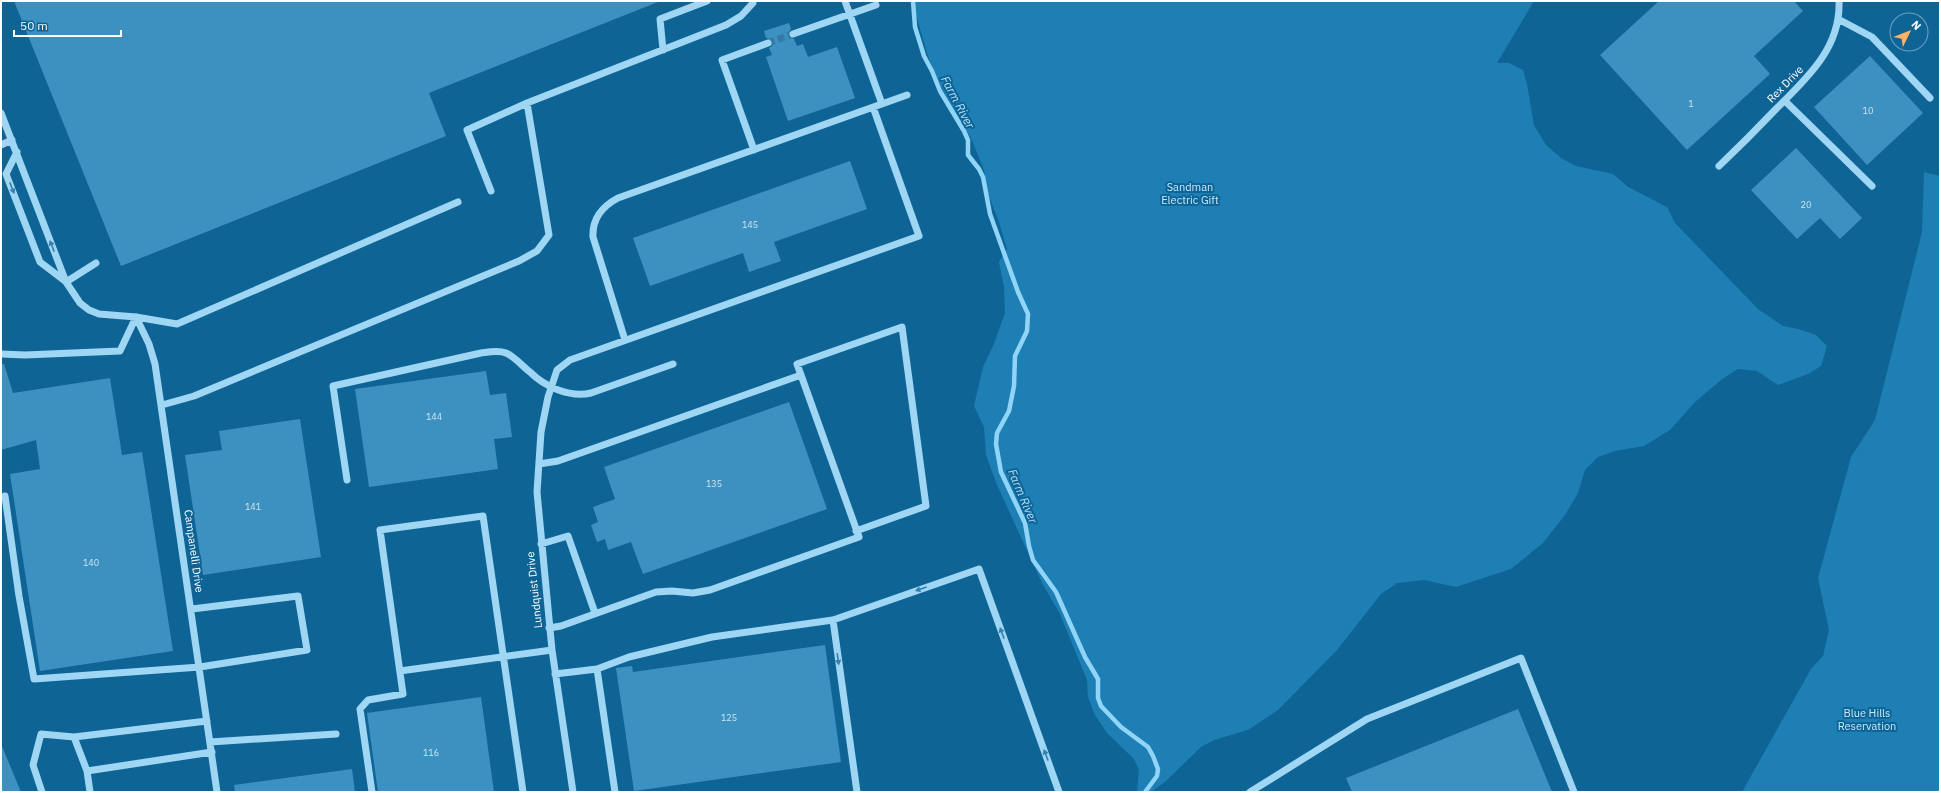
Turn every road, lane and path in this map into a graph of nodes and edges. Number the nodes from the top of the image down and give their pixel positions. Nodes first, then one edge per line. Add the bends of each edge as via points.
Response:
1 (706, 1) edge
2 (845, 1) edge
3 (1839, 1) edge
4 (753, 2) edge
5 (876, 5) dead end
6 (850, 14) junction
7 (1838, 19) junction
8 (793, 34) tunnel mouth
9 (768, 43) tunnel mouth
10 (663, 50) junction
11 (907, 95) dead end
12 (1930, 98) dead end
13 (1785, 101) junction
14 (527, 103) junction
15 (882, 104) junction
16 (873, 107) junction
17 (1, 112) edge
18 (12, 140) junction
19 (1, 145) edge
20 (754, 150) junction
21 (17, 152) junction
22 (1719, 166) dead end
23 (1872, 186) dead end
24 (491, 192) dead end
25 (458, 202) dead end
26 (96, 263) dead end
27 (66, 282) junction
28 (136, 317) junction
29 (625, 340) junction
30 (1, 354) edge
31 (673, 364) dead end
32 (801, 375) junction
33 (551, 386) junction
34 (162, 406) junction
35 (539, 464) junction
36 (347, 480) dead end
37 (5, 496) dead end
38 (856, 531) junction
39 (541, 544) junction
40 (192, 609) junction
41 (595, 614) junction
42 (833, 620) junction
43 (549, 628) junction
44 (552, 650) junction
45 (504, 657) junction
46 (200, 667) junction
47 (597, 669) junction
48 (400, 671) junction
49 (555, 674) junction
50 (207, 721) junction
51 (336, 734) dead end
52 (74, 737) junction
53 (210, 742) junction
54 (212, 752) junction
55 (87, 771) junction
56 (217, 791) edge
57 (42, 792) edge
58 (90, 792) edge
59 (209, 792) edge
60 (372, 792) edge
61 (523, 792) edge
62 (573, 792) edge
63 (615, 792) edge
64 (857, 792) edge
65 (1059, 792) edge
66 (1250, 792) edge
67 (1574, 792) edge

1 - 10 street via 660,19
2 - 6 street
3 - 7 street, Rex Drive
4 - 10 street via 741,16 726,25
5 - 6 street
6 - 8 street
6 - 15 street
7 - 12 street via 1872,37
7 - 13 street, Rex Drive via 1834,34 1821,60
9 - 20 street via 722,60
10 - 14 street
11 - 15 street
13 - 22 street, Rex Drive
13 - 23 street
14 - 24 street via 467,130
14 - 34 street via 549,235 537,251 519,261 201,393
15 - 16 street
16 - 20 street
16 - 29 street, Lundquist Drive via 919,236
17 - 18 street
18 - 19 street
18 - 21 street
20 - 29 street via 618,198 605,206 596,217 593,230 594,244
27 -> 21 street
21 -> 27 street via 6,174 40,262
25 - 28 street via 177,324
26 - 27 street
27 - 28 street via 80,303 89,310 99,314
28 - 30 street via 120,351
28 - 34 street, Campanelli Drive via 153,354
29 - 33 street, Lundquist Drive via 565,363 557,370
31 - 33 street via 586,394 572,394
32 - 35 street via 558,461
32 - 38 street
32 - 38 street via 797,364 902,327 926,506
33 - 35 street, Lundquist Drive via 541,432
33 - 36 street via 536,378 512,357 498,351 333,386
34 - 40 street, Campanelli Drive
35 - 39 street, Lundquist Drive via 537,506
37 - 46 street via 34,679
38 - 41 street via 859,537 710,590 693,593 656,592
39 - 41 street via 568,536
39 - 43 street, Lundquist Drive
40 - 46 street, Campanelli Drive
40 - 46 street via 298,596 307,650
41 - 43 street
42 - 47 street via 712,637 622,659
42 -> 64 street
65 -> 42 street via 979,569
43 - 44 street, Lundquist Drive
44 - 45 street
44 - 49 street, Lundquist Drive
45 - 48 street
45 - 48 street via 483,516 380,530
45 - 61 street
46 - 50 street, Campanelli Drive
47 - 49 street
47 - 63 street
48 - 60 street via 403,694 368,700 360,709
49 - 62 street, Lundquist Drive
50 - 52 street
50 - 53 street, Campanelli Drive
51 - 53 street
52 - 55 street
52 - 57 street via 41,734 33,765
53 - 54 street, Campanelli Drive
54 - 55 street
54 - 56 street, Campanelli Drive
55 - 58 street
56 - 59 street
66 - 67 street via 1367,719 1521,658

